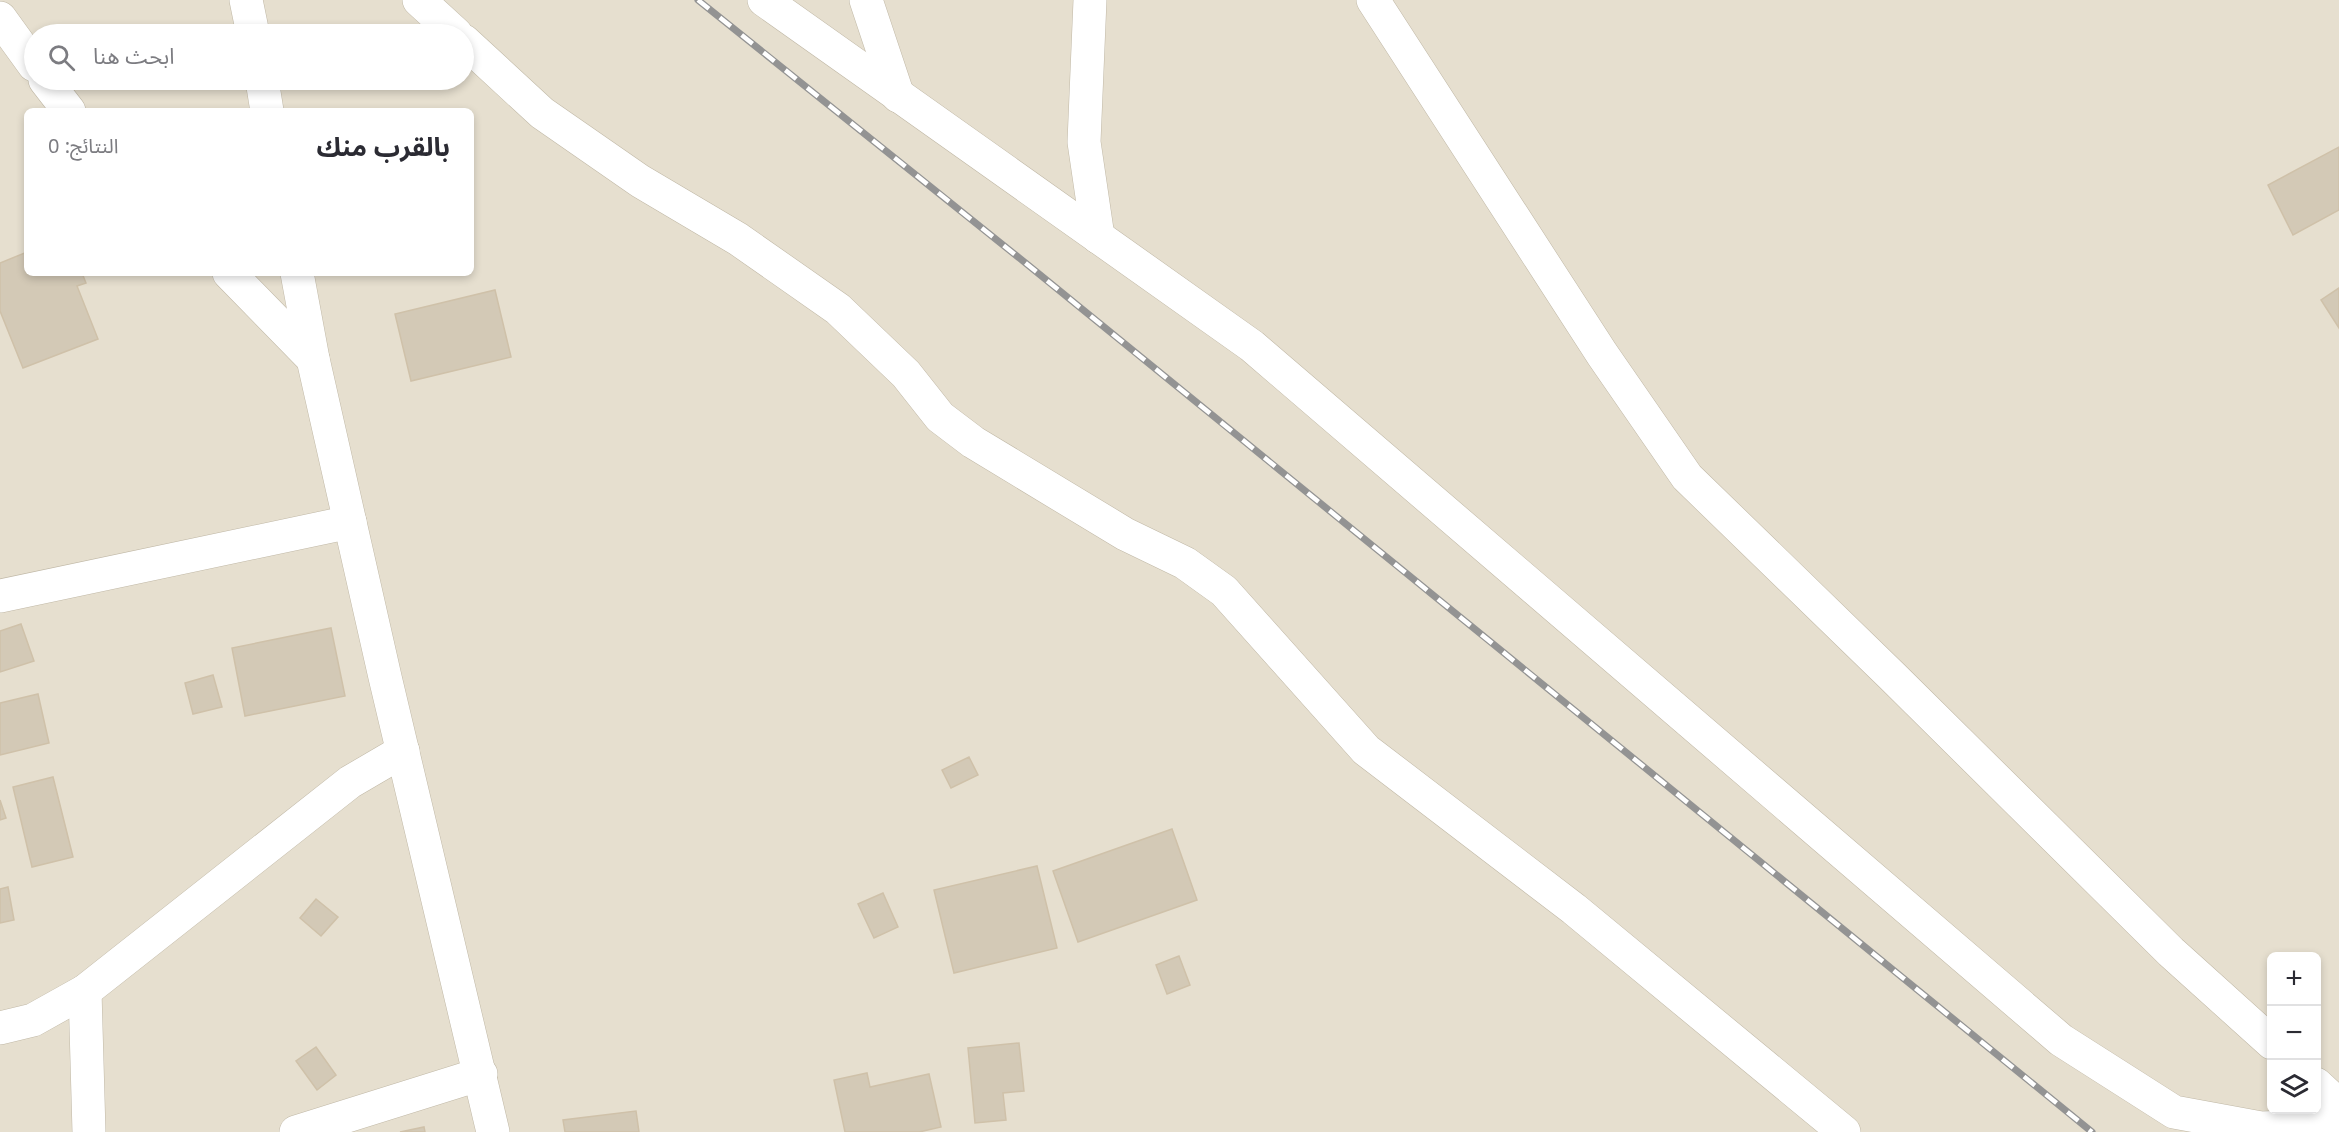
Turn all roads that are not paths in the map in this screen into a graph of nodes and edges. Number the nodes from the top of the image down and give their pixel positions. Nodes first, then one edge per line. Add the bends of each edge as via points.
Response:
1 (246, 0) edge
2 (419, 0) edge
3 (764, 0) edge
4 (866, 0) edge
5 (1090, 0) edge
6 (1373, 0) edge
7 (0, 18) edge
8 (251, 24) edge
9 (445, 24) edge
10 (474, 50) edge
11 (24, 51) edge
12 (53, 90) edge
13 (264, 90) edge
14 (898, 96) junction
15 (67, 108) edge
16 (267, 108) edge
17 (1098, 237) junction
18 (232, 276) edge
19 (298, 276) edge
20 (313, 359) junction
21 (350, 522) junction
22 (0, 596) edge
23 (403, 751) junction
24 (85, 991) junction
25 (0, 1028) edge
26 (2267, 1039) edge
27 (481, 1074) junction
28 (2321, 1089) edge
29 (2339, 1105) edge
30 (2339, 1125) edge
31 (89, 1132) edge
32 (296, 1132) edge
33 (493, 1132) edge
34 (1844, 1132) edge

1 - 8 street
2 - 9 street
3 - 14 street
4 - 14 street
5 - 17 street via 1084,142
6 - 26 street via 1602,354 1687,477 2171,952
7 - 11 street
10 - 34 street via 542,113 640,181 738,239 838,309 906,374 940,417 973,442 1125,534 1185,563 1224,591 1366,750 1574,909
12 - 15 street
13 - 16 street
14 - 17 street
17 - 30 street via 1252,346 2061,1040 2174,1112 2261,1128
18 - 20 street
19 - 20 street
20 - 21 street
21 - 22 street
21 - 23 street
23 - 24 street via 350,782
23 - 27 street
24 - 25 street via 33,1020
24 - 31 street
27 - 32 street
27 - 33 street
28 - 29 street

